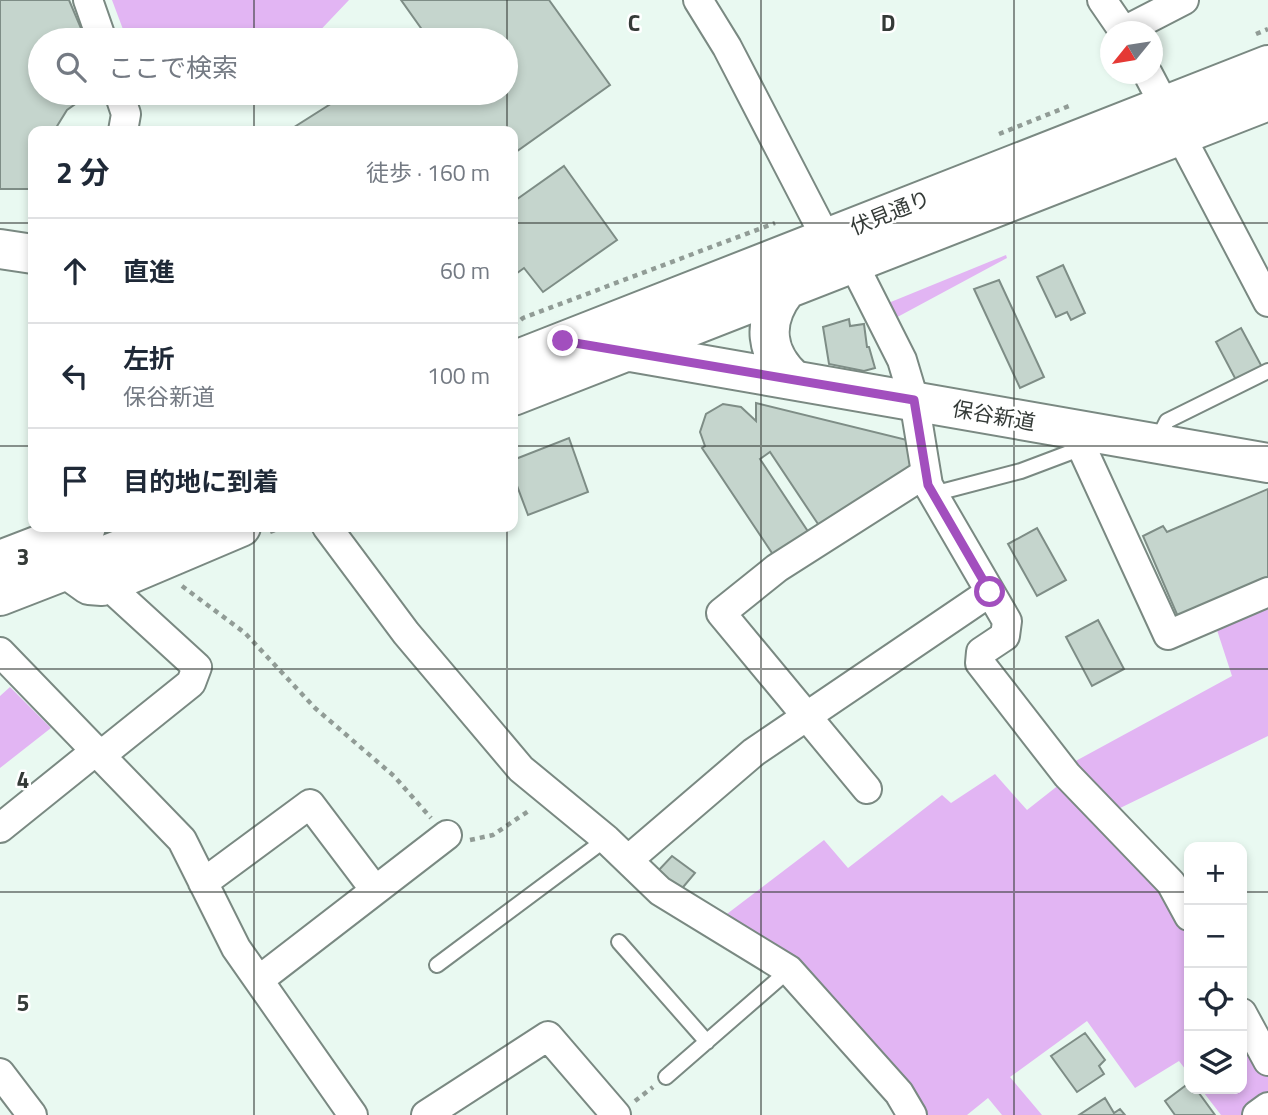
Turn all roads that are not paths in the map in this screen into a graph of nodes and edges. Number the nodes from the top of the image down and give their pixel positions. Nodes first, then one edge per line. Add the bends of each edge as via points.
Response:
1 (88, 0) edge
2 (1102, 0) edge
3 (1184, 0) edge
4 (703, 2) edge
5 (1117, 21) edge
6 (1143, 21) edge
7 (98, 28) edge
8 (1268, 65) edge
9 (1268, 100) edge
10 (1164, 104) edge
11 (124, 105) edge
12 (124, 126) edge
13 (826, 237) junction
14 (0, 249) edge
15 (28, 253) edge
16 (853, 263) junction
17 (786, 290) junction
18 (1268, 302) edge
19 (518, 328) edge
20 (563, 341) junction
21 (627, 351) junction
22 (518, 358) edge
23 (1268, 371) edge
24 (794, 380) junction
25 (518, 394) edge
26 (914, 400) junction
27 (1083, 440) junction
28 (1156, 444) junction
29 (1268, 463) edge
30 (929, 483) junction
31 (73, 532) edge
32 (165, 532) edge
33 (229, 532) edge
34 (331, 532) edge
35 (0, 561) edge
36 (68, 570) junction
37 (102, 586) junction
38 (990, 592) junction
39 (1268, 593) edge
40 (0, 596) edge
41 (0, 652) edge
42 (806, 717) junction
43 (97, 753) junction
44 (867, 789) dead end
45 (0, 828) edge
46 (447, 835) road end
47 (606, 839) junction
48 (628, 860) junction
49 (204, 883) junction
50 (375, 890) junction
51 (1184, 907) edge
52 (619, 942) dead end
53 (437, 965) dead end
54 (789, 970) junction
55 (258, 980) junction
56 (1247, 1022) edge
57 (707, 1042) junction
58 (1268, 1061) edge
59 (0, 1073) edge
60 (666, 1077) road end
61 (1268, 1107) edge
62 (622, 1111) edge
63 (27, 1113) edge
64 (354, 1115) edge
65 (426, 1115) edge
66 (912, 1115) edge
67 (1257, 1115) edge

1 - 7 street
2 - 5 street
3 - 6 street
4 - 13 street
8 - 10 main road, 伏見通り
9 - 10 main road, 伏見通り
10 - 13 main road, 伏見通り
10 - 16 main road, 伏見通り
10 - 18 street
11 - 12 street
13 - 20 main road, 伏見通り
14 - 15 main road
16 - 17 main road, 伏見通り
16 - 26 street via 902,360
17 - 21 main road, 伏見通り
17 - 24 main road via 773,312 770,345 779,367
19 - 20 main road, 保谷新道
20 - 21 main road, 保谷新道
20 - 22 main road, 伏見通り
21 - 24 main road, 保谷新道
21 - 25 main road, 伏見通り
23 - 28 lane via 1167,421
24 - 26 main road, 保谷新道
26 - 27 main road, 保谷新道
26 - 30 street
27 - 28 main road, 保谷新道
27 - 30 lane via 1021,471
27 - 39 street via 1168,635
28 - 29 main road, 保谷新道
30 - 38 street
30 - 42 street via 777,568 721,613
31 - 35 main road
32 - 36 main road
33 - 37 main road
34 - 47 street via 496,743
36 - 37 main road via 89,585
36 - 40 main road
37 - 43 street via 115,592 197,667 191,683 110,748
38 - 42 street
38 - 51 street via 1007,621 1005,636 981,652 979,663 1067,775 1171,883
41 - 43 street
42 - 44 street
42 - 48 street via 754,752
43 - 45 street
43 - 49 street via 182,840
46 - 50 street
47 - 48 street
47 - 53 lane
48 - 54 street via 660,891
49 - 50 street via 310,804
49 - 55 street via 236,948
50 - 55 street
52 - 57 lane
54 - 57 lane
54 - 66 street via 898,1093
55 - 64 street
56 - 58 street
57 - 60 lane
59 - 63 street
61 - 67 street
62 - 65 street via 548,1036

